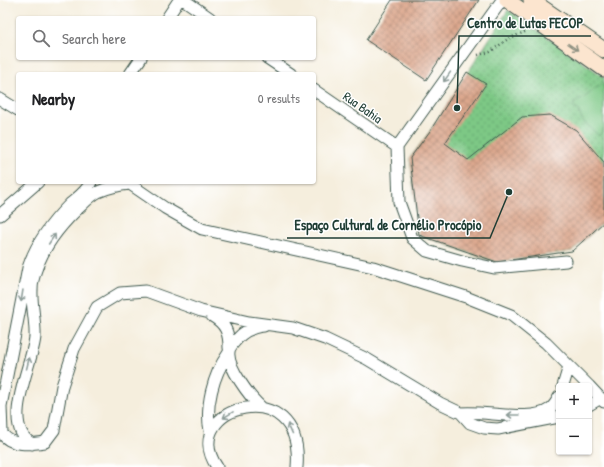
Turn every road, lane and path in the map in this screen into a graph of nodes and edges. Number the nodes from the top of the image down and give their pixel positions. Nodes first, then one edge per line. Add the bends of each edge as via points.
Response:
1 (179, 0) edge
2 (184, 0) edge
3 (502, 0) edge
4 (507, 0) edge
5 (531, 0) edge
6 (168, 16) edge
7 (207, 16) edge
8 (529, 30) dead end
9 (604, 50) edge
10 (478, 55) dead end
11 (140, 60) edge
12 (271, 60) edge
13 (604, 69) edge
14 (131, 72) edge
15 (288, 72) edge
16 (316, 91) edge
17 (0, 98) edge
18 (16, 109) edge
19 (397, 148) junction
20 (36, 184) edge
21 (90, 184) edge
22 (124, 184) edge
23 (130, 184) edge
24 (0, 215) edge
25 (566, 260) dead end
26 (201, 312) junction
27 (274, 325) junction
28 (229, 351) junction
29 (569, 366) junction
30 (564, 383) edge
31 (586, 383) edge
32 (592, 389) edge
33 (602, 400) edge
34 (556, 401) edge
35 (592, 404) edge
36 (260, 407) junction
37 (461, 413) junction
38 (556, 417) edge
39 (210, 432) junction
40 (32, 444) junction
41 (217, 467) edge
42 (297, 467) edge

1 - 6 street
2 - 7 street
3 -> 19 street
4 -> 13 street
5 - 9 street
8 - 10 path via 498,45 490,52
11 - 14 street
12 - 15 street
16 - 19 street, Rua Bahia
17 - 18 street
19 - 25 street via 399,202 412,238 427,251 494,268
20 - 24 street
21 -> 40 street via 82,195 49,226 34,250 23,290 0,424 4,436 18,443
40 -> 22 street via 25,440 16,421 35,337 33,280 43,252 64,221 93,195
23 - 29 street via 202,229 373,267 466,297 511,316 546,342
26 - 27 street
26 - 28 street via 218,320 227,330
26 - 40 street via 146,292 120,292 97,307 74,350 62,386 54,430 46,442
27 - 28 street via 246,331
27 - 37 street via 293,328 325,339 368,359
28 - 36 street via 238,377
28 - 39 street via 210,398 207,418
29 - 30 street
29 - 31 street
32 - 33 street
33 - 35 street
34 -> 37 street via 549,410 534,414 505,415 475,411
36 -> 39 street via 235,411 215,424
42 -> 36 street via 295,443 288,423 275,412
37 - 38 street via 470,423 498,429
39 - 41 street via 209,452

